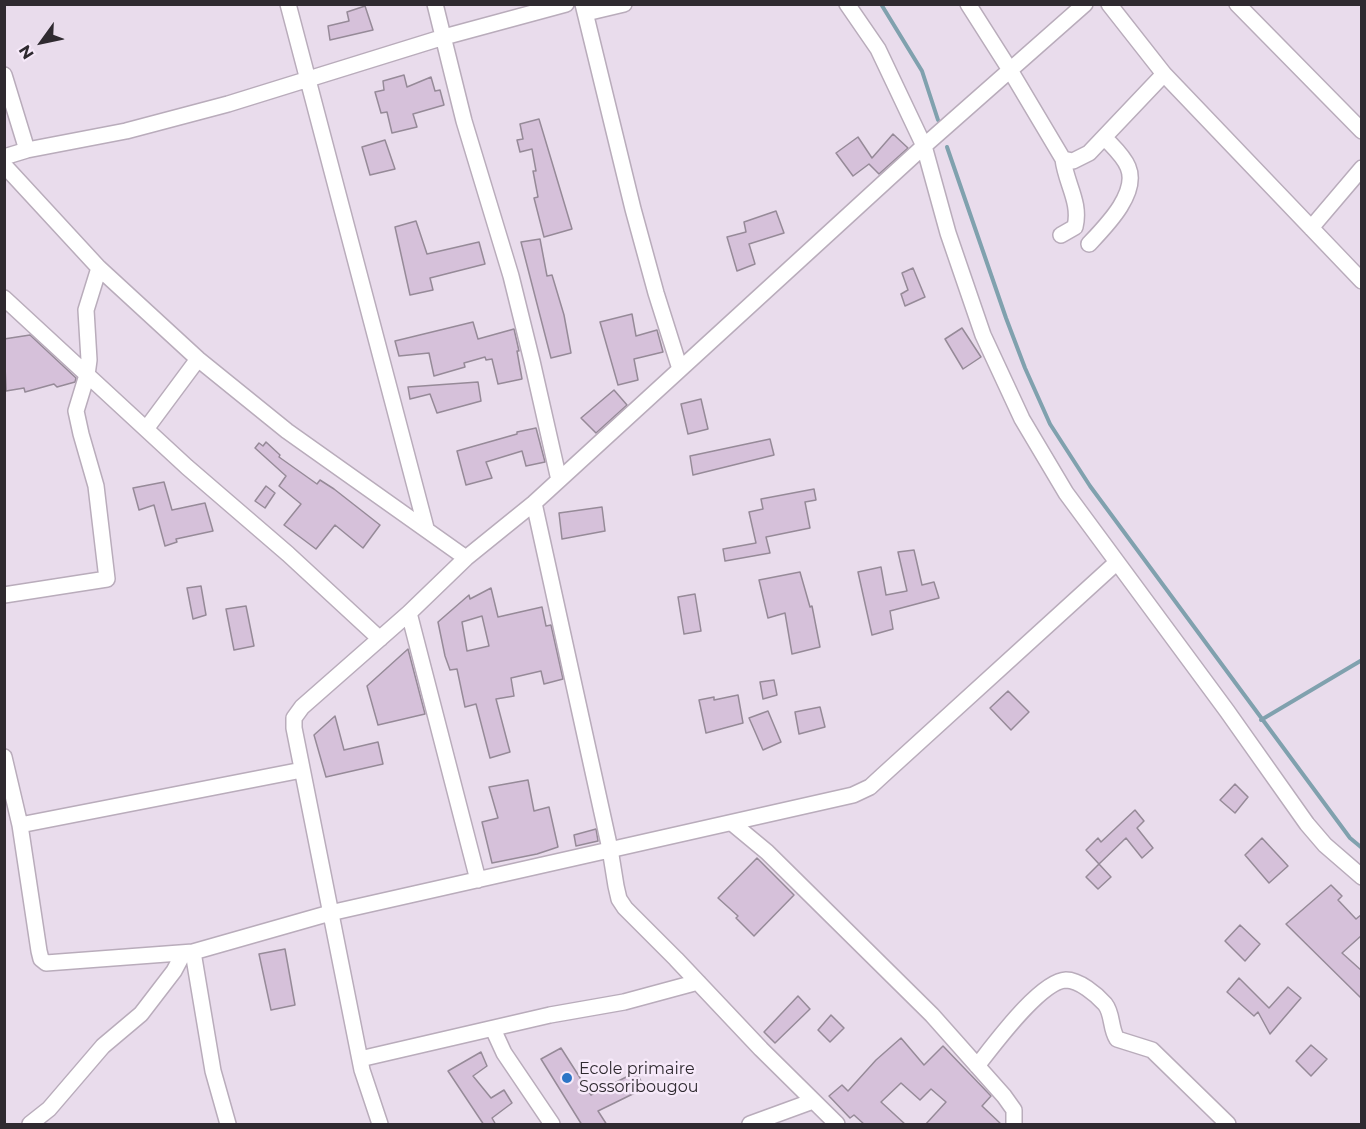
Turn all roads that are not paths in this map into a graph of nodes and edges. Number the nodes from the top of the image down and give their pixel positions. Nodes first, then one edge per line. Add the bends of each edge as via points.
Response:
1 (288, 4) edge
2 (435, 4) edge
3 (566, 4) edge
4 (624, 4) edge
5 (847, 4) edge
6 (968, 4) edge
7 (1085, 4) edge
8 (1109, 4) edge
9 (1237, 4) edge
10 (584, 9) edge
11 (444, 37) junction
12 (1010, 70) junction
13 (1164, 74) junction
14 (4, 75) edge
15 (309, 79) junction
16 (1362, 131) edge
17 (1104, 137) junction
18 (924, 146) junction
19 (27, 150) junction
20 (4, 157) edge
21 (1063, 159) junction
22 (4, 165) edge
23 (1362, 168) edge
24 (1311, 228) junction
25 (1061, 235) dead end
26 (1089, 244) dead end
27 (99, 268) junction
28 (1362, 281) edge
29 (4, 298) edge
30 (198, 359) junction
31 (680, 369) junction
32 (87, 375) junction
33 (146, 429) junction
34 (558, 480) junction
35 (534, 503) junction
36 (426, 528) junction
37 (466, 558) junction
38 (1116, 563) junction
39 (4, 595) edge
40 (409, 613) junction
41 (380, 639) junction
42 (4, 757) edge
43 (302, 770) junction
44 (732, 822) junction
45 (20, 825) junction
46 (610, 849) junction
47 (1362, 877) edge
48 (478, 880) junction
49 (330, 913) junction
50 (188, 953) junction
51 (698, 982) junction
52 (493, 1029) junction
53 (360, 1059) junction
54 (977, 1066) junction
55 (813, 1101) junction
56 (30, 1125) edge
57 (228, 1125) edge
58 (380, 1125) edge
59 (552, 1125) edge
60 (750, 1125) edge
61 (837, 1125) edge
62 (1014, 1125) edge
63 (1228, 1125) edge

1 - 15 street
2 - 11 street
3 - 11 street
4 - 10 street
5 - 18 street via 878,50
6 - 12 street
7 - 12 street
8 - 13 street
9 - 16 street
10 - 31 street via 633,209
11 - 15 street
11 - 34 street via 464,121 511,276
12 - 18 street
12 - 21 street
13 - 17 street
13 - 24 street
14 - 19 street
15 - 19 street via 126,131
15 - 36 street
17 - 21 street via 1089,153 1073,160
17 - 26 street via 1128,167 1130,182 1126,198
18 - 31 street
18 - 38 street via 948,233 980,325 1017,409 1066,493
19 - 20 street
21 - 25 street via 1078,215 1075,227
22 - 27 street
23 - 24 street
24 - 28 street
27 - 30 street
27 - 32 street via 86,310
29 - 32 street
30 - 33 street
30 - 36 street via 287,431
31 - 34 street
32 - 33 street
32 - 39 street via 76,411 96,486 107,579
33 - 41 street
34 - 35 street
35 - 37 street
35 - 46 street
36 - 37 street
37 - 40 street
38 - 44 street via 870,787 853,795
38 - 47 street via 1307,824
40 - 41 street
40 - 48 street
41 - 43 street via 294,718
42 - 45 street
43 - 45 street
43 - 49 street
44 - 46 street
44 - 54 street via 932,1015
45 - 50 street via 39,951 46,963
46 - 48 street
46 - 51 street via 624,908
48 - 49 street
49 - 50 street
49 - 53 street
50 - 56 street via 141,1014 103,1046 49,1109
50 - 57 street
51 - 52 street
51 - 55 street
52 - 53 street
52 - 59 street via 504,1053
53 - 58 street
54 - 62 street via 1014,1110
54 - 63 street via 1023,1009 1047,988 1060,981 1071,981 1105,1004 1118,1039 1152,1050
55 - 60 street
55 - 61 street

